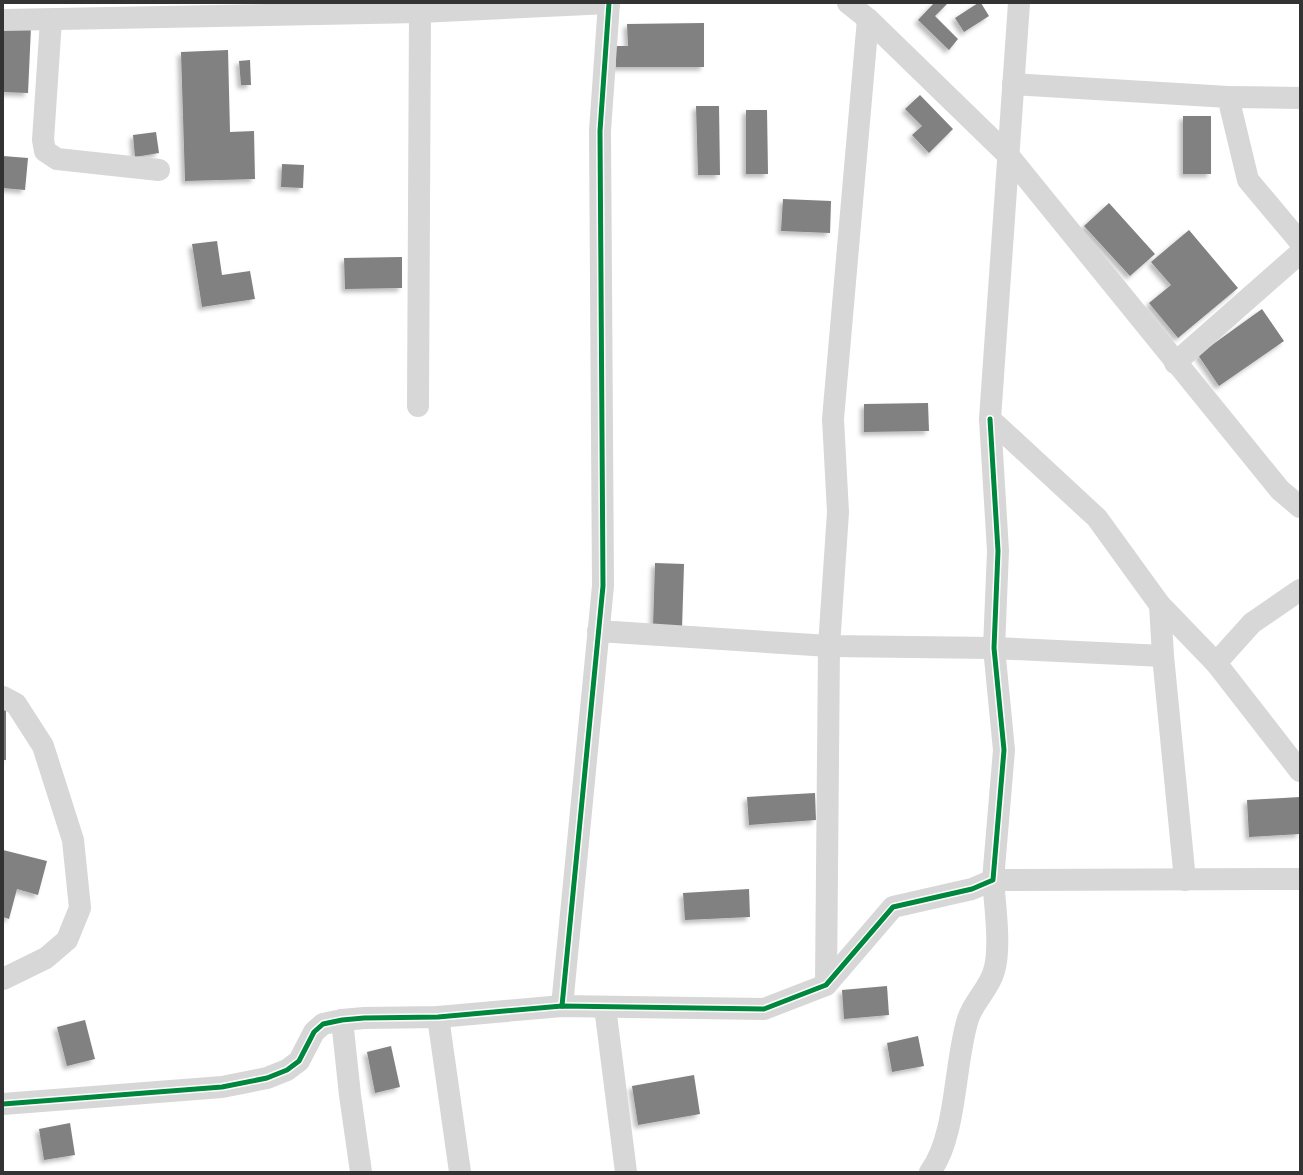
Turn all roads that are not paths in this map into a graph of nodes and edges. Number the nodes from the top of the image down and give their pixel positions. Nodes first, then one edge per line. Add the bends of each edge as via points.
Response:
1 (609, 3) edge
2 (848, 3) edge
3 (1018, 3) edge
4 (420, 12) junction
5 (868, 19) junction
6 (3, 20) edge
7 (51, 20) junction
8 (1013, 84) junction
9 (1228, 96) junction
10 (1300, 98) edge
11 (1008, 155) junction
12 (159, 170) dead end
13 (1300, 242) edge
14 (1300, 253) edge
15 (1175, 363) junction
16 (418, 406) dead end
17 (990, 419) junction
18 (1300, 507) edge
19 (1300, 590) edge
20 (1160, 605) junction
21 (598, 631) junction
22 (829, 646) junction
23 (994, 648) junction
24 (1163, 656) junction
25 (1216, 663) junction
26 (3, 698) edge
27 (1300, 771) edge
28 (1300, 879) edge
29 (993, 880) junction
30 (1185, 880) junction
31 (3, 979) edge
32 (826, 985) junction
33 (562, 1006) junction
34 (606, 1007) junction
35 (438, 1017) junction
36 (342, 1020) junction
37 (3, 1104) edge
38 (361, 1172) edge
39 (460, 1172) edge
40 (626, 1172) edge
41 (930, 1172) edge

1 - 4 street
1 - 21 street via 600,131 603,586
2 - 5 street
3 - 8 street
4 - 7 street
4 - 16 street
5 - 11 street
5 - 22 street via 833,419 838,512
6 - 7 street
7 - 12 street via 43,140 45,151 57,159
8 - 9 street
8 - 11 street
9 - 10 street
9 - 13 street via 1248,180
11 - 15 street
11 - 17 street
14 - 15 street
15 - 18 street via 1280,490
17 - 20 street via 1097,518
17 - 23 street via 998,551
19 - 25 street via 1252,623
20 - 24 street
20 - 25 street
21 - 22 street
21 - 33 street
22 - 23 street
22 - 32 street
23 - 24 street
23 - 29 street via 1004,750
24 - 30 street
25 - 27 street
26 - 31 street via 16,704 43,746 73,840 80,908 67,940 46,958
28 - 30 street
29 - 30 street
29 - 32 street via 972,889 893,908
29 - 41 street via 997,942 995,971 968,1018 946,1134
32 - 34 street via 764,1009
33 - 34 street
33 - 35 street
34 - 40 street
35 - 36 street
35 - 39 street
36 - 37 street via 323,1024 314,1032 300,1061 287,1070 267,1078 222,1087
36 - 38 street

